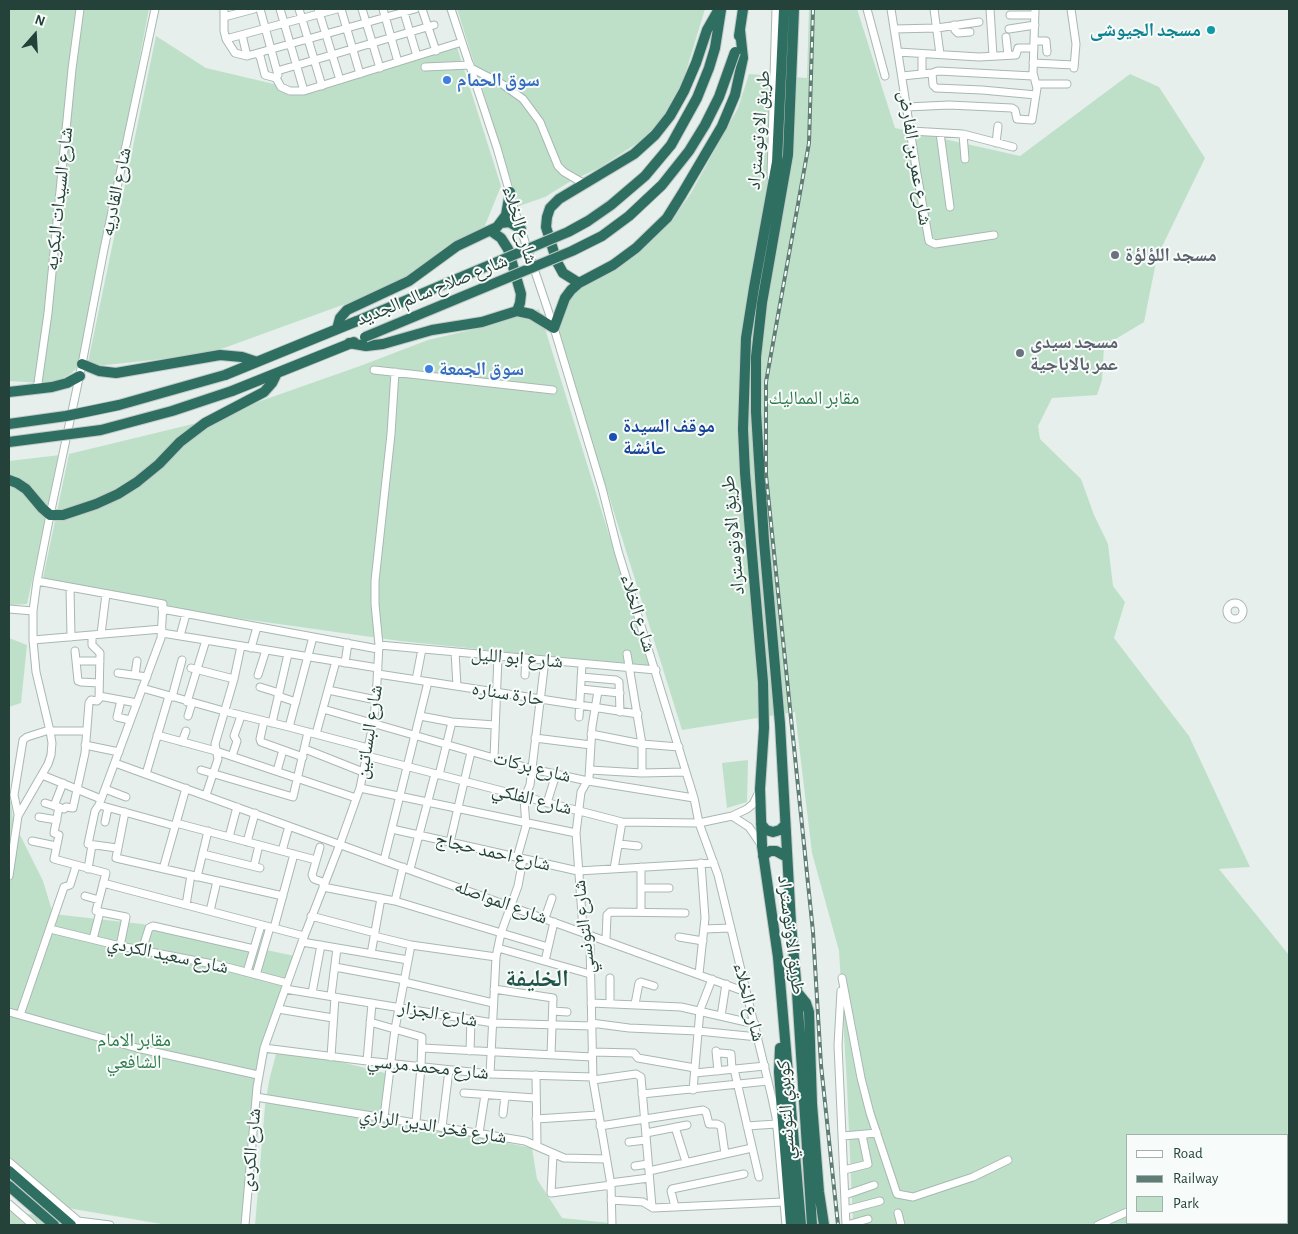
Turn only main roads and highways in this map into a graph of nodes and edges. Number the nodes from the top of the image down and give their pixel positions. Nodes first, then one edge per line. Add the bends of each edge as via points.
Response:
1 (720, 9) edge
2 (743, 9) edge
3 (784, 9) edge
4 (794, 9) edge
5 (740, 30) junction
6 (510, 192) road end
7 (501, 223) junction
8 (520, 229) road end
9 (491, 230) junction
10 (579, 283) junction
11 (517, 311) junction
12 (337, 329) junction
13 (349, 344) junction
14 (257, 362) junction
15 (82, 364) road end
16 (277, 373) junction
17 (80, 376) road end
18 (9, 392) edge
19 (9, 424) edge
20 (9, 442) edge
21 (9, 480) edge
22 (761, 824) junction
23 (785, 825) junction
24 (762, 851) junction
25 (787, 857) junction
26 (798, 992) junction
27 (784, 1030) junction
28 (9, 1170) edge
29 (9, 1186) edge
30 (77, 1224) edge
31 (54, 1225) edge
32 (791, 1225) edge
33 (801, 1225) edge
34 (812, 1225) edge
35 (824, 1225) edge

1 - 10 highway via 708,30 687,84 661,128 634,154 555,201 548,213 546,222 560,268
1 - 12 highway, شارع صلاح سالم الجديد, bridge via 715,48 697,98 671,144 645,176 611,205 568,232
2 - 5 highway, شارع صلاح سالم الجديد
3 - 22 highway, طريق الاوتوستراد via 779,137 746,338 744,388 745,473 763,682
4 - 23 highway, طريق الاوتوستراد via 788,155 762,303 756,380 757,443
5 - 10 highway via 743,58 732,105 668,218 625,257
5 - 13 highway, شارع صلاح سالم الجديد, bridge via 719,97 694,144 662,185 628,216 602,236 572,251
6 - 7 highway via 506,215
7 - 8 highway via 509,222
7 - 9 highway
9 - 11 highway via 508,249 521,294
9 - 12 highway via 457,246 409,281 347,310
10 - 11 highway via 565,298 554,328 531,314
11 - 13 highway via 383,344
12 - 14 highway, شارع صلاح سالم الجديد
13 - 16 highway, شارع صلاح سالم الجديد
14 - 15 highway via 220,355 116,373 98,371
14 - 19 highway, شارع صلاح سالم الجديد, bridge via 119,405
16 - 20 highway, شارع صلاح سالم الجديد, bridge via 172,412 101,430
16 - 21 highway via 264,392 196,429 152,470 107,500 63,515 50,514 26,489
17 - 18 highway via 37,390
22 - 23 highway via 772,832
22 - 24 highway, طريق الاوتوستراد
23 - 25 highway, طريق الاوتوستراد
24 - 25 highway via 776,851
24 - 27 highway, طريق الاوتوستراد via 778,957
25 - 26 highway, طريق الاوتوستراد
26 - 34 highway, كوبري التونسي
26 - 35 highway via 809,1012 812,1104
27 - 32 highway via 779,1072
27 - 33 highway, كوبري التونسي
28 - 30 highway
29 - 31 highway

